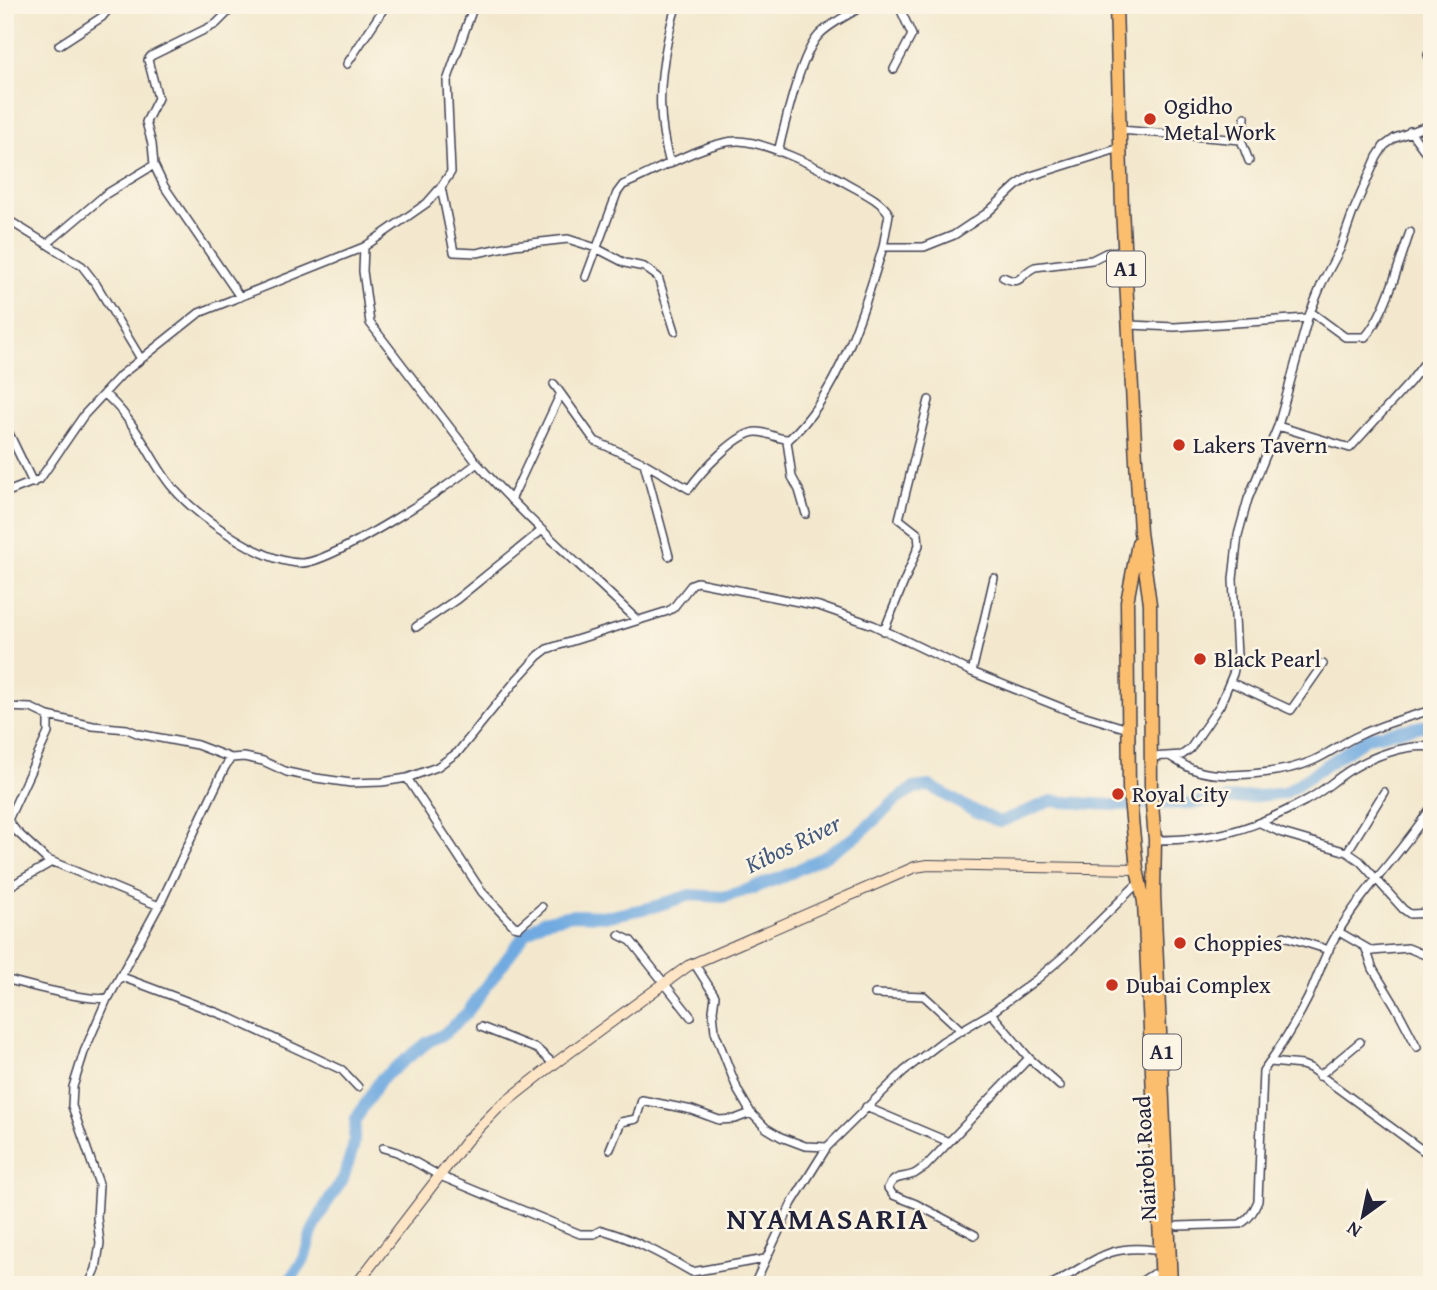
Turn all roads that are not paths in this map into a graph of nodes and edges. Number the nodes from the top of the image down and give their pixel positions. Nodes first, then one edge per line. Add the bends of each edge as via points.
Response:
1 (112, 5) edge
2 (234, 5) edge
3 (386, 5) edge
4 (474, 5) edge
5 (677, 5) edge
6 (864, 5) edge
7 (901, 5) edge
8 (1115, 5) edge
9 (1432, 44) edge
10 (59, 45) dead end
11 (347, 64) dead end
12 (1432, 64) edge
13 (894, 69) dead end
14 (1245, 117) dead end
15 (1432, 124) edge
16 (1120, 130) junction
17 (1410, 131) junction
18 (1241, 140) junction
19 (1120, 148) junction
20 (778, 152) junction
21 (1249, 161) dead end
22 (1432, 161) edge
23 (670, 164) junction
24 (154, 166) junction
25 (441, 187) junction
26 (5, 218) edge
27 (1410, 232) dead end
28 (47, 244) junction
29 (364, 247) junction
30 (883, 247) junction
31 (596, 248) junction
32 (1125, 250) junction
33 (586, 277) dead end
34 (1003, 277) dead end
35 (240, 297) junction
36 (1310, 315) junction
37 (1130, 325) junction
38 (675, 331) dead end
39 (1432, 353) edge
40 (141, 359) junction
41 (554, 384) dead end
42 (104, 393) junction
43 (560, 396) junction
44 (929, 400) dead end
45 (5, 425) edge
46 (1278, 426) junction
47 (789, 439) junction
48 (477, 463) junction
49 (644, 463) junction
50 (33, 483) junction
51 (5, 494) edge
52 (511, 500) junction
53 (806, 514) dead end
54 (541, 531) junction
55 (1140, 532) junction
56 (669, 556) dead end
57 (994, 578) dead end
58 (1127, 612) junction
59 (1151, 613) junction
60 (638, 620) junction
61 (416, 627) dead end
62 (884, 631) junction
63 (1323, 664) dead end
64 (972, 672) junction
65 (1230, 682) junction
66 (5, 708) edge
67 (1432, 710) edge
68 (48, 716) junction
69 (1129, 729) junction
70 (1432, 747) edge
71 (1151, 757) junction
72 (1171, 757) junction
73 (231, 758) junction
74 (407, 778) junction
75 (1384, 792) dead end
76 (1432, 806) edge
77 (7, 818) edge
78 (1260, 822) junction
79 (1155, 840) junction
80 (1347, 852) junction
81 (52, 862) junction
82 (1137, 869) junction
83 (1375, 880) junction
84 (1134, 887) dead end
85 (5, 889) edge
86 (159, 906) junction
87 (542, 907) dead end
88 (1432, 914) edge
89 (1339, 932) junction
90 (619, 935) dead end
91 (1284, 936) dead end
92 (1366, 949) junction
93 (1329, 950) junction
94 (1432, 958) edge
95 (694, 963) junction
96 (122, 977) junction
97 (5, 979) edge
98 (662, 983) junction
99 (875, 994) dead end
100 (107, 999) junction
101 (991, 1013) junction
102 (691, 1017) dead end
103 (481, 1027) dead end
104 (962, 1031) junction
105 (1360, 1042) dead end
106 (1417, 1047) dead end
107 (1029, 1058) junction
108 (1270, 1062) junction
109 (554, 1064) junction
110 (1319, 1076) junction
111 (1060, 1086) dead end
112 (358, 1087) dead end
113 (866, 1107) junction
114 (751, 1112) junction
115 (949, 1142) junction
116 (1432, 1145) edge
117 (827, 1147) junction
118 (383, 1148) dead end
119 (610, 1149) dead end
120 (1421, 1149) junction
121 (1432, 1157) edge
122 (440, 1176) junction
123 (1178, 1226) dead end
124 (975, 1235) dead end
125 (1153, 1250) dead end
126 (765, 1259) junction
127 (1153, 1274) dead end
128 (89, 1284) edge
129 (356, 1285) edge
130 (754, 1285) edge
131 (1050, 1285) edge
132 (1136, 1285) edge
133 (1162, 1285) edge
134 (1171, 1285) edge

1 - 10 street via 102,17
2 - 24 street via 216,24 148,60 158,98 146,122
3 - 11 street
4 - 25 street via 447,81 451,168
5 - 23 street via 659,105
6 - 20 street via 816,39 798,80
7 - 13 street via 912,36
8 - 16 highway, A1
9 - 12 street via 1428,55
14 - 18 street
15 - 17 street
16 - 18 street
16 - 19 highway, A1
17 - 22 street
17 - 36 street via 1384,146 1377,157
18 - 21 street
19 - 30 street via 1031,176 988,213 934,243
19 - 32 highway, A1
20 - 23 street via 739,141
20 - 30 street via 825,171 887,210
23 - 31 street via 619,189
24 - 28 street via 106,194
24 - 35 street
25 - 29 street via 427,203
25 - 31 street via 454,252 477,253 568,239
26 - 28 street
27 - 36 street via 1388,293 1365,337 1345,337
28 - 40 street via 85,270
29 - 35 street
29 - 48 street via 370,323
30 - 47 street via 844,358 824,394
31 - 33 street
31 - 38 street via 659,276
32 - 34 street via 1092,260 1035,267 1013,282
32 - 37 highway, A1
35 - 40 street via 199,313
36 - 37 street via 1175,327
36 - 46 street
37 - 55 highway, A1
39 - 46 street via 1350,448
40 - 42 street
41 - 43 street
42 - 48 street via 191,506 244,544 285,561 314,560 363,537
42 - 50 street
43 - 49 street via 595,441
43 - 52 street
44 - 62 street via 899,519 918,534 919,545
45 - 50 street
46 - 65 street via 1238,535 1233,579 1237,656
47 - 49 street via 749,432 705,467 690,489
47 - 53 street via 792,477
48 - 52 street
49 - 56 street
50 - 51 street
52 - 54 street
54 - 60 street
54 - 61 street
55 - 58 highway, A1
55 - 59 highway, A1
57 - 64 street
58 - 59 highway
58 - 69 highway, A1
59 - 71 highway, A1
60 - 62 street via 673,608 697,582 819,606
60 - 74 street via 542,652 458,752 437,767
62 - 64 street
63 - 65 street via 1291,710
64 - 69 street
65 - 72 street via 1190,749
66 - 68 street via 31,708
67 - 72 street via 1385,724 1287,769 1213,773 1196,771
68 - 73 street via 197,745
68 - 77 street via 48,733
69 - 82 highway, Nairobi Road / A1
70 - 78 street via 1401,749 1351,769 1308,800
71 - 72 street
71 - 79 highway, Nairobi Road / A1
73 - 74 street via 244,757 287,772 351,783
73 - 86 street
74 - 87 street via 482,892 514,926
75 - 80 street
76 - 83 street
77 - 81 street via 32,848
78 - 79 street via 1220,836
78 - 80 street
79 - 134 highway, Nairobi Road / A1
80 - 83 street
81 - 85 street
81 - 86 street
82 - 95 main road via 928,864
82 - 133 highway, Nairobi Road / A1 via 1144,902
83 - 88 street via 1410,914
83 - 89 street
84 - 101 street via 1065,955
86 - 96 street
89 - 92 street
89 - 93 street
90 - 98 street via 631,941
91 - 93 street
92 - 94 street via 1408,948
92 - 106 street
93 - 108 street
95 - 98 main road
95 - 114 street via 715,996 715,1032
96 - 100 street
96 - 112 street via 226,1016 342,1070
97 - 100 street
98 - 102 street
98 - 109 main road
99 - 104 street via 924,996
100 - 128 street via 73,1087 72,1106 99,1184 100,1243
101 - 104 street
101 - 107 street
103 - 109 street via 537,1049
104 - 113 street via 923,1056
105 - 110 street
107 - 111 street
107 - 115 street
108 - 110 street via 1306,1066
108 - 123 street via 1261,1078 1255,1208 1240,1224
109 - 122 main road via 498,1108
110 - 120 street
113 - 115 street
113 - 117 street
114 - 117 street via 781,1137 805,1146
114 - 119 street via 719,1120 642,1100 636,1119 621,1122
115 - 124 street via 925,1167 897,1177 888,1188 893,1195
116 - 120 street
117 - 126 street
118 - 122 street
120 - 121 street
122 - 126 street via 580,1234 611,1233 692,1272
122 - 129 main road
125 - 131 street via 1115,1250
126 - 130 street
127 - 132 street

